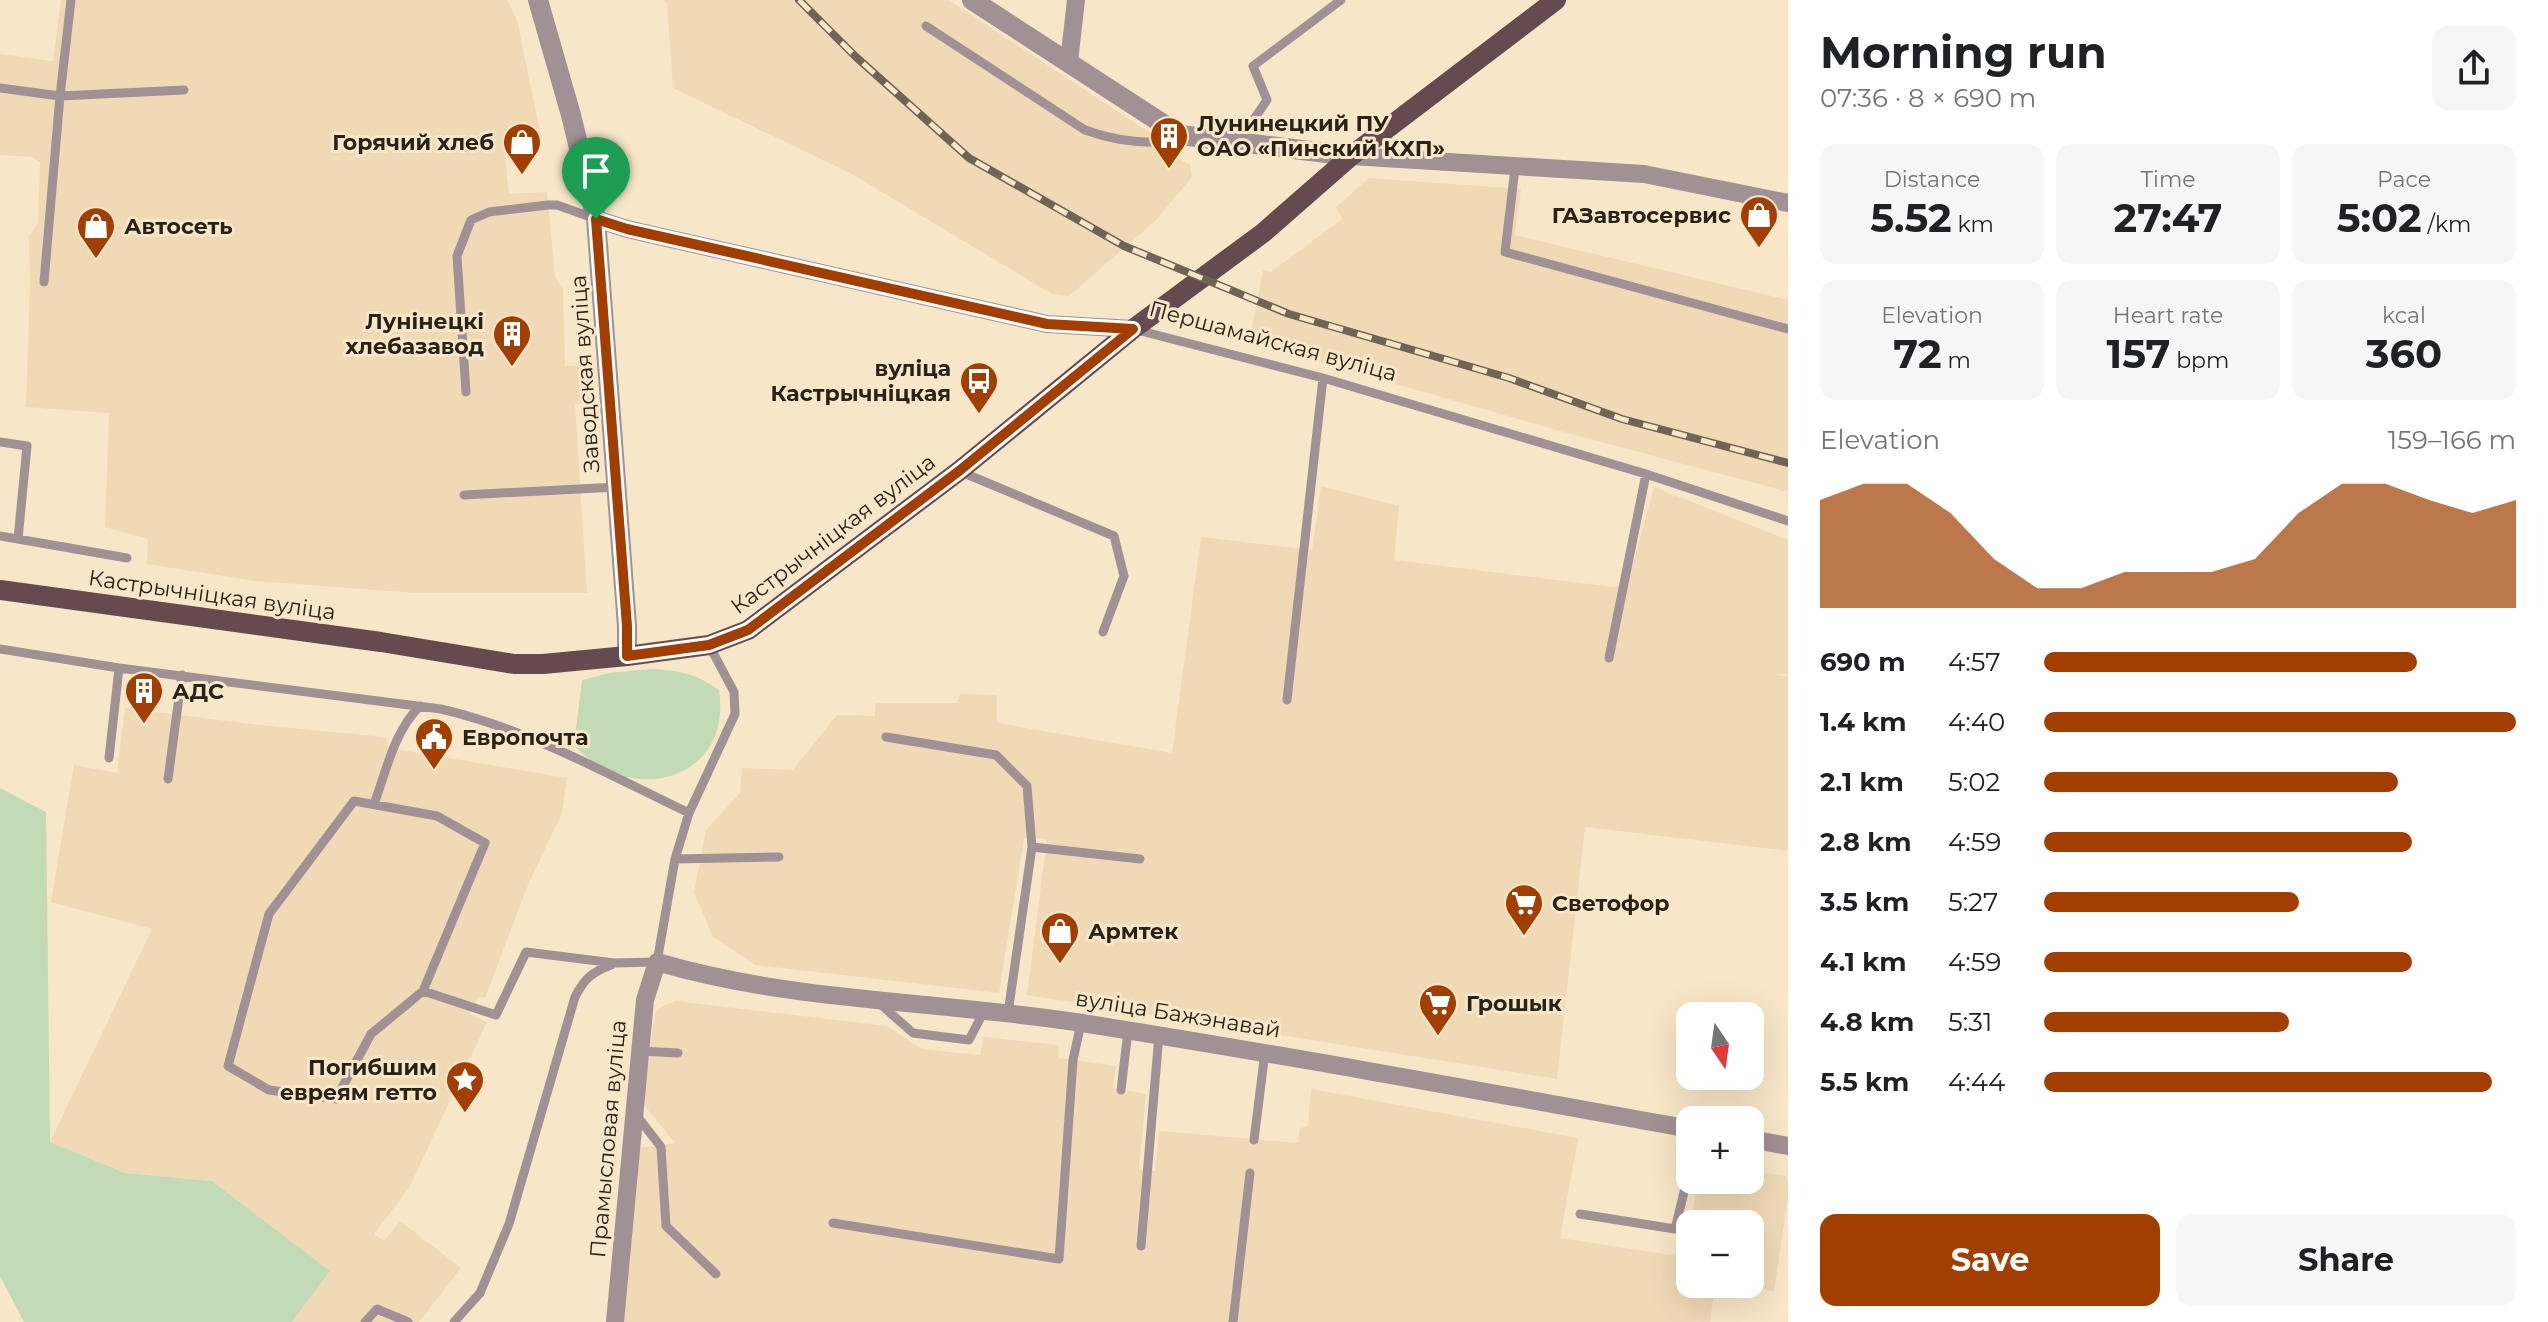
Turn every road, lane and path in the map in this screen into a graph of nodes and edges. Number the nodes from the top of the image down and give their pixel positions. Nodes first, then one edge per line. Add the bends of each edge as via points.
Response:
1 (71, 0) edge
2 (538, 0) edge
3 (972, 0) edge
4 (1076, 0) edge
5 (1340, 0) edge
6 (1556, 0) edge
7 (926, 26) dead end
8 (1069, 62) junction
9 (0, 88) edge
10 (184, 90) dead end
11 (60, 96) junction
12 (1210, 138) junction
13 (1239, 142) junction
14 (1351, 156) junction
15 (1515, 168) junction
16 (1788, 203) edge
17 (596, 219) junction
18 (44, 282) dead end
19 (1133, 329) junction
20 (1788, 329) edge
21 (1323, 378) junction
22 (466, 392) dead end
23 (0, 442) edge
24 (959, 471) junction
25 (1646, 474) junction
26 (617, 487) junction
27 (464, 495) dead end
28 (1788, 521) edge
29 (0, 536) edge
30 (18, 539) junction
31 (127, 558) dead end
32 (0, 590) edge
33 (1103, 632) dead end
34 (709, 645) junction
35 (0, 649) edge
36 (627, 656) junction
37 (1609, 658) dead end
38 (119, 668) junction
39 (182, 675) junction
40 (1287, 700) dead end
41 (420, 706) junction
42 (886, 737) dead end
43 (109, 758) dead end
44 (168, 779) dead end
45 (374, 804) junction
46 (689, 813) junction
47 (1032, 847) junction
48 (779, 857) dead end
49 (675, 859) junction
50 (1140, 859) dead end
51 (657, 962) junction
52 (614, 963) junction
53 (423, 991) junction
54 (876, 1000) junction
55 (984, 1011) junction
56 (1008, 1013) junction
57 (1081, 1023) junction
58 (1128, 1031) junction
59 (1159, 1035) junction
60 (640, 1051) junction
61 (1265, 1052) junction
62 (678, 1053) dead end
63 (1121, 1090) dead end
64 (635, 1113) junction
65 (1676, 1126) edge
66 (1254, 1140) dead end
67 (1764, 1142) edge
68 (1788, 1146) edge
69 (1250, 1173) dead end
70 (1684, 1194) edge
71 (1580, 1214) dead end
72 (833, 1223) dead end
73 (1141, 1246) dead end
74 (716, 1274) dead end
75 (365, 1322) edge
76 (408, 1322) edge
77 (454, 1322) edge
78 (615, 1322) edge
79 (1233, 1322) edge

1 - 11 lane
2 - 17 street, Заводская вуліца
3 - 8 street
4 - 8 street
5 - 13 lane via 1253,66 1267,100
6 - 14 main road, Кастрычніцкая вуліца
7 - 12 lane via 1085,130 1114,141 1160,144
8 - 12 street via 1180,135
9 - 11 lane
10 - 11 lane
11 - 18 lane
12 - 13 street
13 - 14 street
14 - 15 street
14 - 19 main road, Кастрычніцкая вуліца via 1263,233
15 - 16 street via 1644,174
15 - 20 lane via 1505,252
17 - 19 street, Першамайская вуліца via 1047,324
17 - 22 lane via 548,205 489,212 471,220 457,256
17 - 26 street, Заводская вуліца
19 - 21 lane, Першамайская вуліца
19 - 24 main road, Кастрычніцкая вуліца
21 - 25 lane, Першамайская вуліца
21 - 40 lane
23 - 30 lane via 27,446
24 - 33 lane via 1114,536 1124,576
24 - 34 main road, Кастрычніцкая вуліца via 748,630
25 - 28 lane, Першамайская вуліца
25 - 37 lane
26 - 27 lane
26 - 36 street, Заводская вуліца
29 - 30 lane
30 - 31 lane
32 - 36 main road, Кастрычніцкая вуліца via 514,664
34 - 36 main road, Кастрычніцкая вуліца
34 - 46 lane via 734,692 735,714
35 - 38 lane
38 - 39 lane
38 - 43 lane
39 - 41 lane
39 - 44 lane
41 - 45 lane via 401,730
41 - 46 lane via 474,716
42 - 47 lane via 996,755 1027,786
45 - 53 lane via 437,816 485,843
45 - 53 lane via 354,801 269,914 228,1066 269,1090 336,1099 371,1034
46 - 49 lane
47 - 50 lane
47 - 56 lane
48 - 49 lane
49 - 51 lane
51 - 52 lane
51 - 54 street, вуліца Бажэнавай via 703,976
51 - 60 street, Прамысловая вуліца via 645,1000
52 - 53 lane via 526,952 496,1015
52 - 77 lane via 594,971 575,997 509,1224 480,1293
54 - 55 street, вуліца Бажэнавай
54 - 55 lane via 913,1033 969,1040
55 - 56 street, вуліца Бажэнавай
56 - 57 street, вуліца Бажэнавай
57 - 58 street, вуліца Бажэнавай
57 - 72 lane via 1073,1060 1059,1259
58 - 59 street, вуліца Бажэнавай
58 - 63 lane
59 - 61 street, вуліца Бажэнавай
59 - 73 lane
60 - 62 lane
60 - 64 street, Прамысловая вуліца
61 - 65 street, вуліца Бажэнавай
61 - 66 lane
64 - 74 lane via 661,1147 666,1226
64 - 78 street, Прамысловая вуліца
67 - 68 street
69 - 79 lane
70 - 71 lane via 1675,1229
75 - 76 lane via 377,1309

